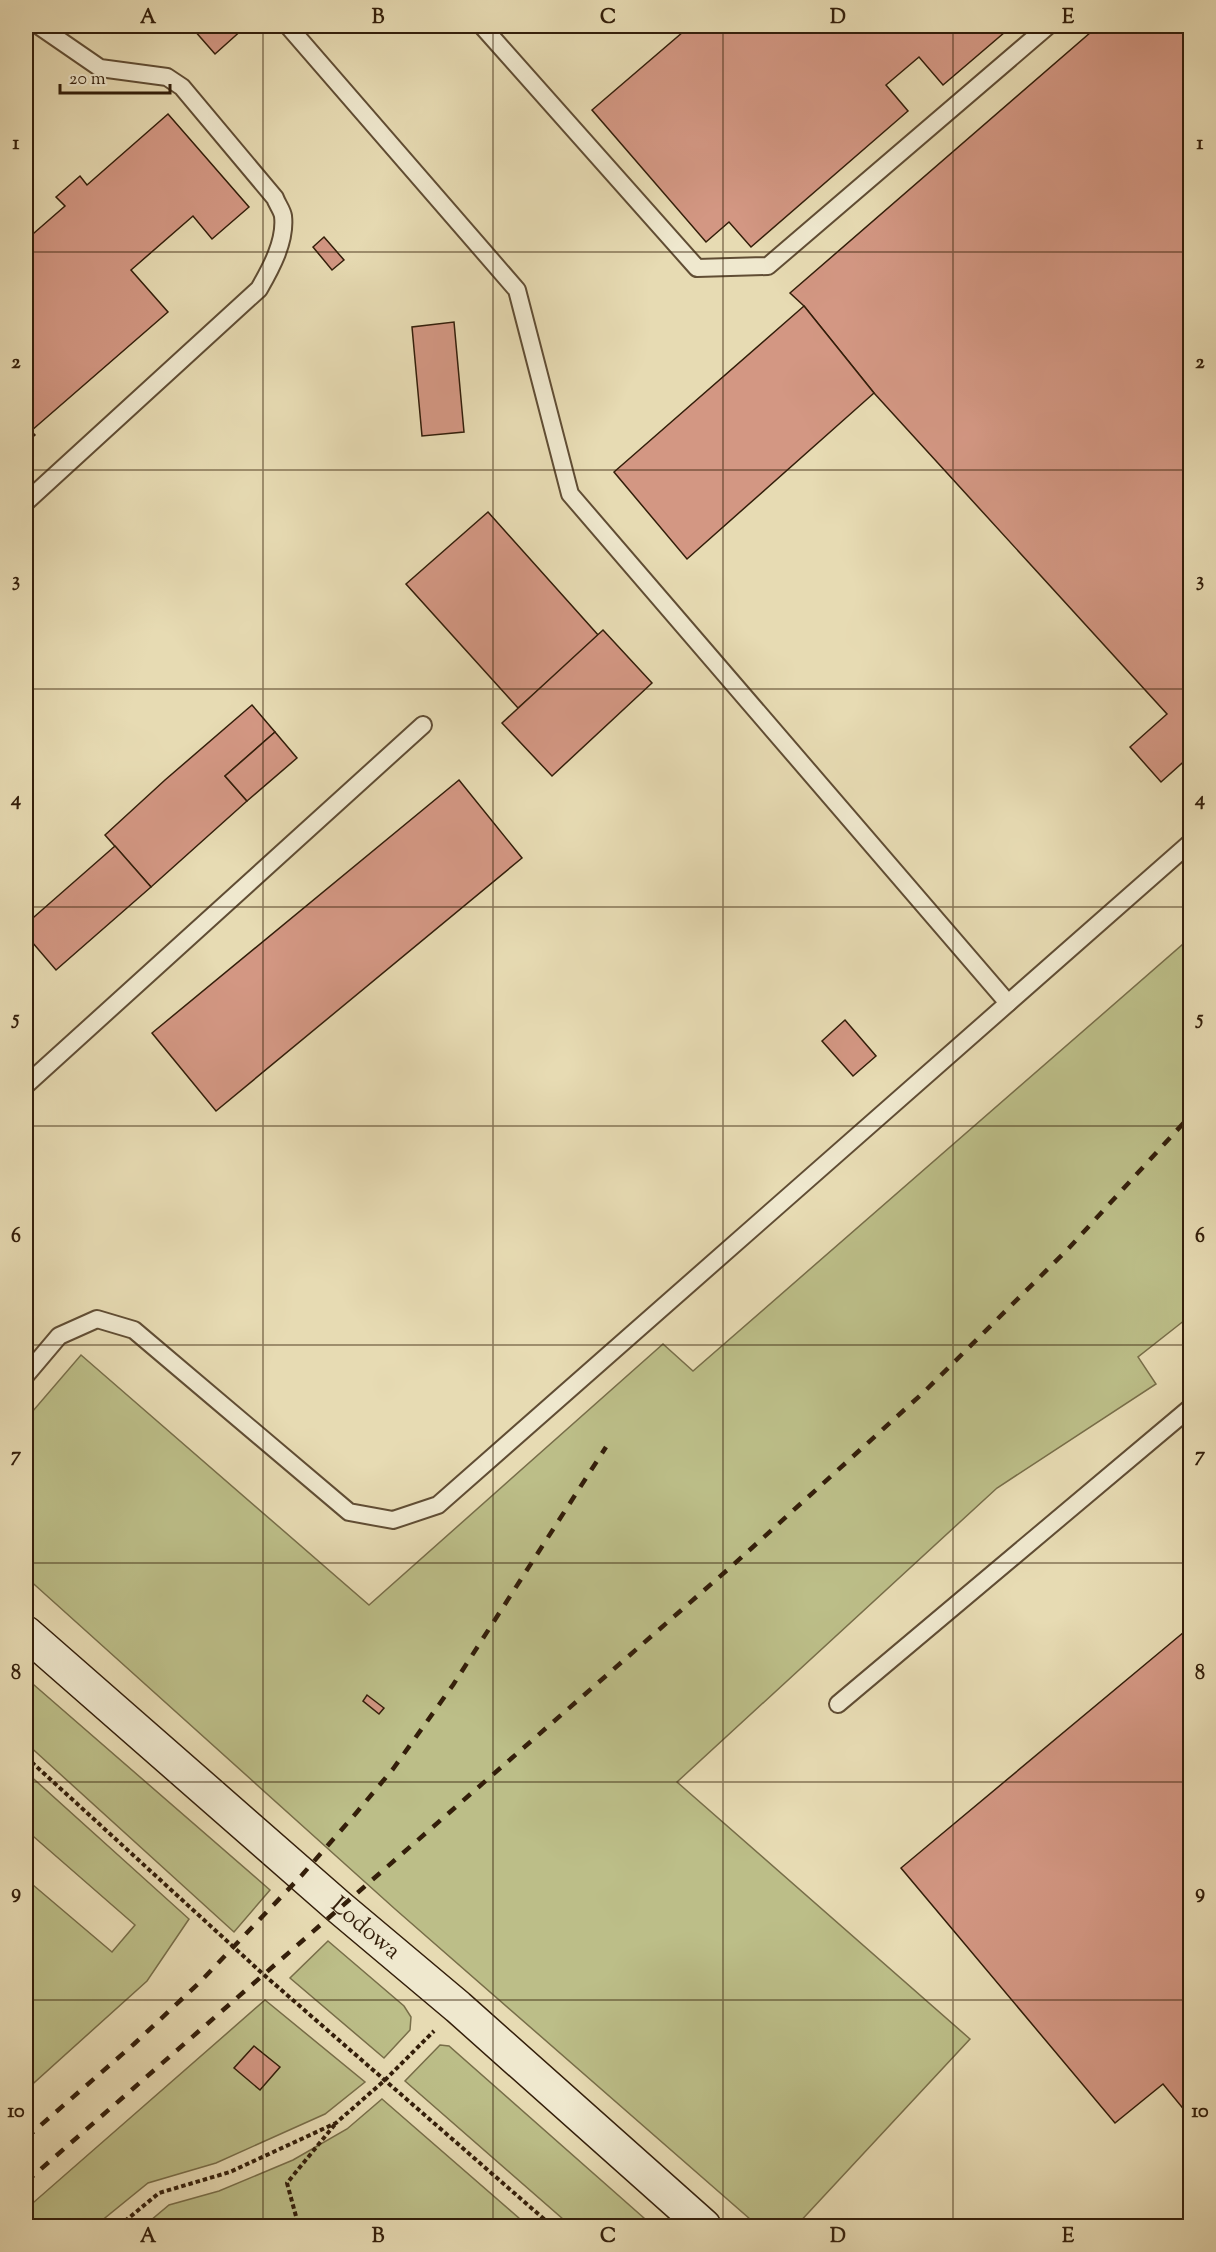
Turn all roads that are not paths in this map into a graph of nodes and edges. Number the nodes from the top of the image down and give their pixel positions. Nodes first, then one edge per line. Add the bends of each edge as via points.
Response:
1 (39, 26) edge
2 (288, 26) edge
3 (482, 26) edge
4 (1048, 26) edge
5 (26, 502) edge
6 (423, 724) dead end
7 (1191, 843) edge
8 (1008, 1003) junction
9 (26, 1085) edge
10 (26, 1375) edge
11 (1191, 1408) edge
12 (26, 1632) edge
13 (838, 1704) dead end
14 (704, 2226) edge

1 - 5 lane via 100,68 167,77 182,87 275,198 283,214 273,264 259,289
2 - 8 lane via 517,290 570,494
3 - 4 lane via 697,268 768,266
6 - 9 lane
7 - 8 lane
8 - 10 lane via 438,1505 393,1520 349,1512 134,1330 125,1327 97,1319 59,1336
11 - 13 lane
12 - 14 street, Lodowa

